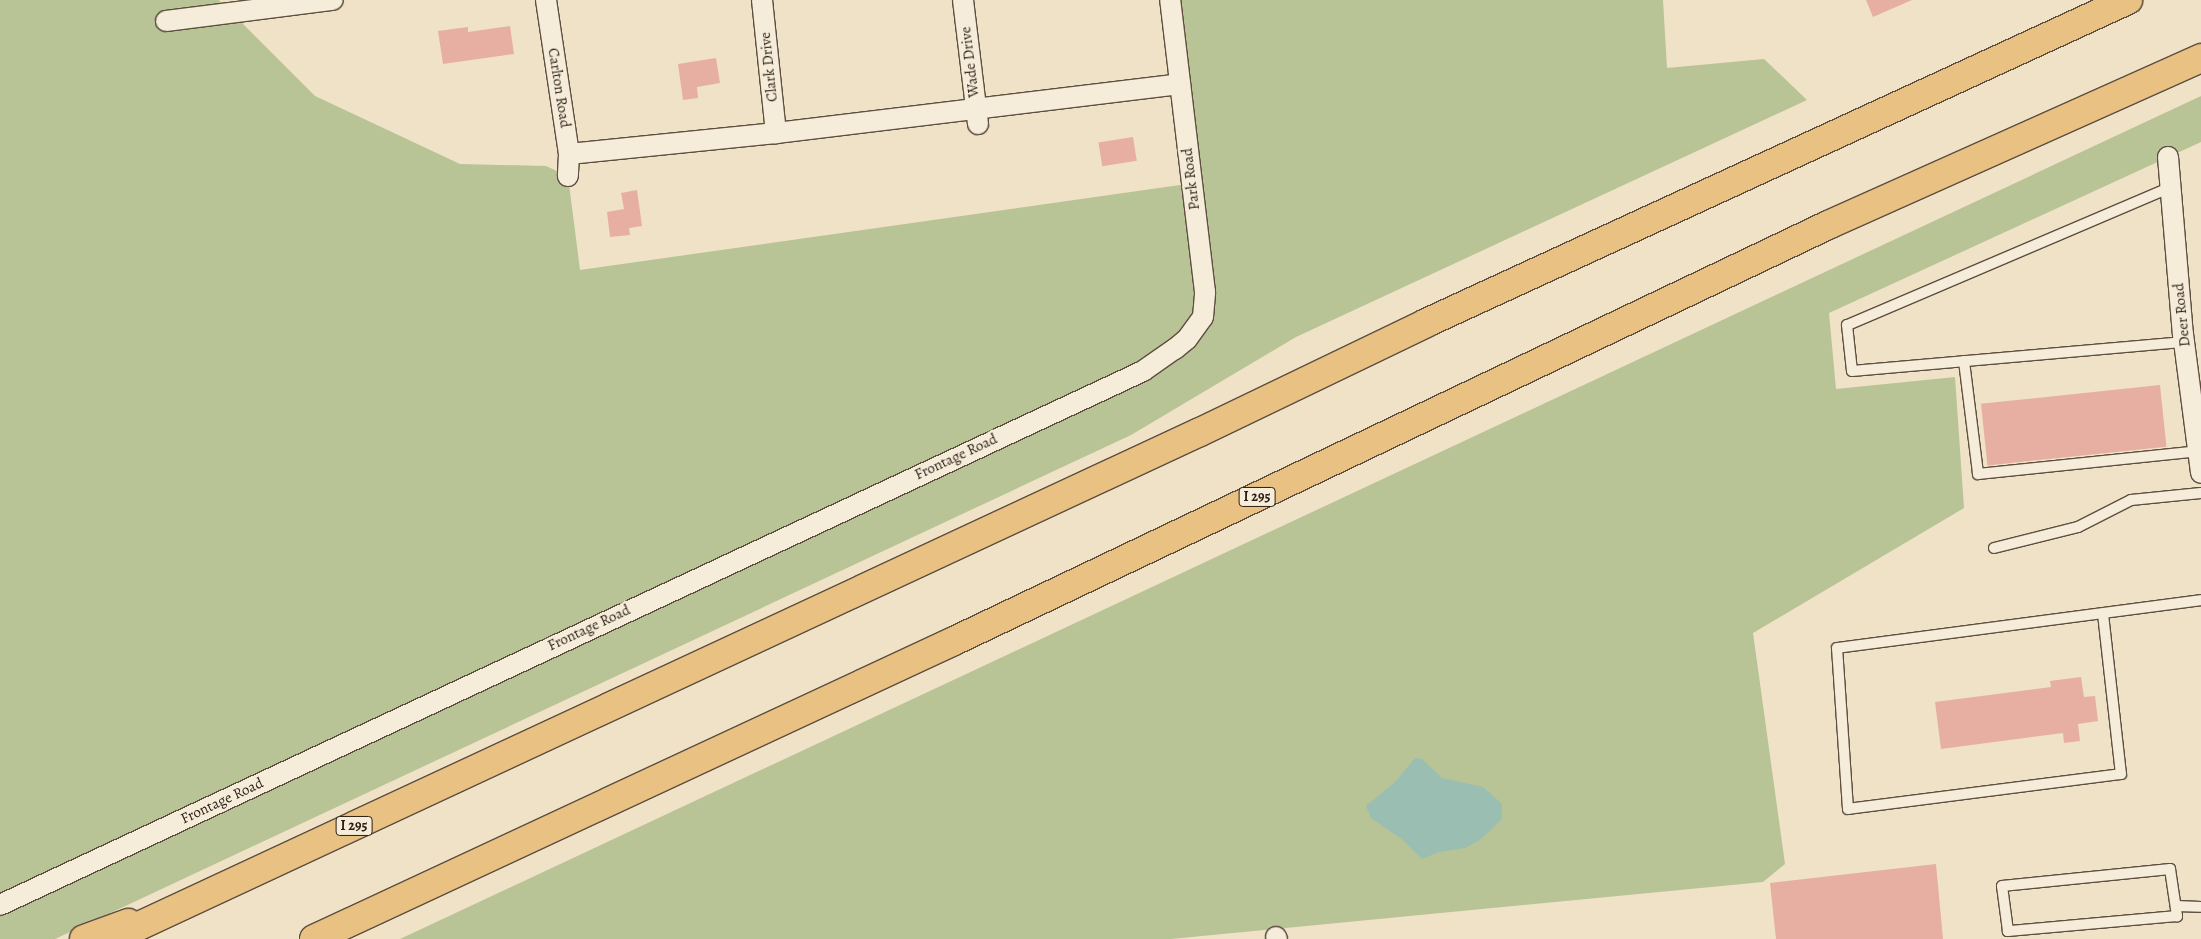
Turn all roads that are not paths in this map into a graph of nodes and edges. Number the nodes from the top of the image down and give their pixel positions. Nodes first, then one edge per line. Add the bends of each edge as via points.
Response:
1 (333, 0) edge
2 (546, 0) edge
3 (762, 0) edge
4 (963, 0) edge
5 (1170, 0) edge
6 (2128, 0) edge
7 (166, 20) dead end
8 (2201, 58) edge
9 (1180, 84) junction
10 (977, 116) junction
11 (776, 133) junction
12 (569, 154) junction
13 (2168, 157) dead end
14 (568, 176) dead end
15 (2171, 187) junction
16 (2184, 342) junction
17 (1176, 349) joint
18 (1964, 361) junction
19 (2200, 452) edge
20 (2201, 473) edge
21 (2201, 494) edge
22 (1994, 548) dead end
23 (2201, 600) edge
24 (2103, 614) junction
25 (218, 889) junction
26 (0, 905) edge
27 (2176, 906) junction
28 (2201, 907) edge
29 (347, 924) junction
30 (84, 939) edge
31 (111, 939) edge
32 (314, 939) edge
33 (318, 939) edge

1 - 7 street
2 - 12 street, Carlton Road
3 - 11 street, Clark Drive
4 - 10 street, Wade Drive
5 - 9 street, Park Road
6 - 25 highway, I 295 via 1426,323 1200,432
8 - 29 highway, I 295 via 1828,225 945,646
9 - 10 street
9 - 17 street, Park Road via 1205,292 1202,317
10 - 11 street
11 - 12 street
12 - 14 street, Carlton Road
13 - 15 street, Deer Road
15 - 16 street, Deer Road
15 - 18 lane via 1847,325 1852,371
16 - 18 lane
16 - 19 street, Deer Road
17 - 26 street, Frontage Road via 1143,371
18 - 19 lane via 1978,474
19 - 20 street, Deer Road
21 - 22 lane via 2131,500 2078,527
23 - 24 lane
24 - 24 lane via 1837,648 1848,809 2121,774
25 - 30 highway
25 - 31 highway, I 295
27 - 27 lane via 2170,869 2002,886 2008,931 2177,916
27 - 28 lane
29 - 32 highway, I 295
29 - 33 highway

